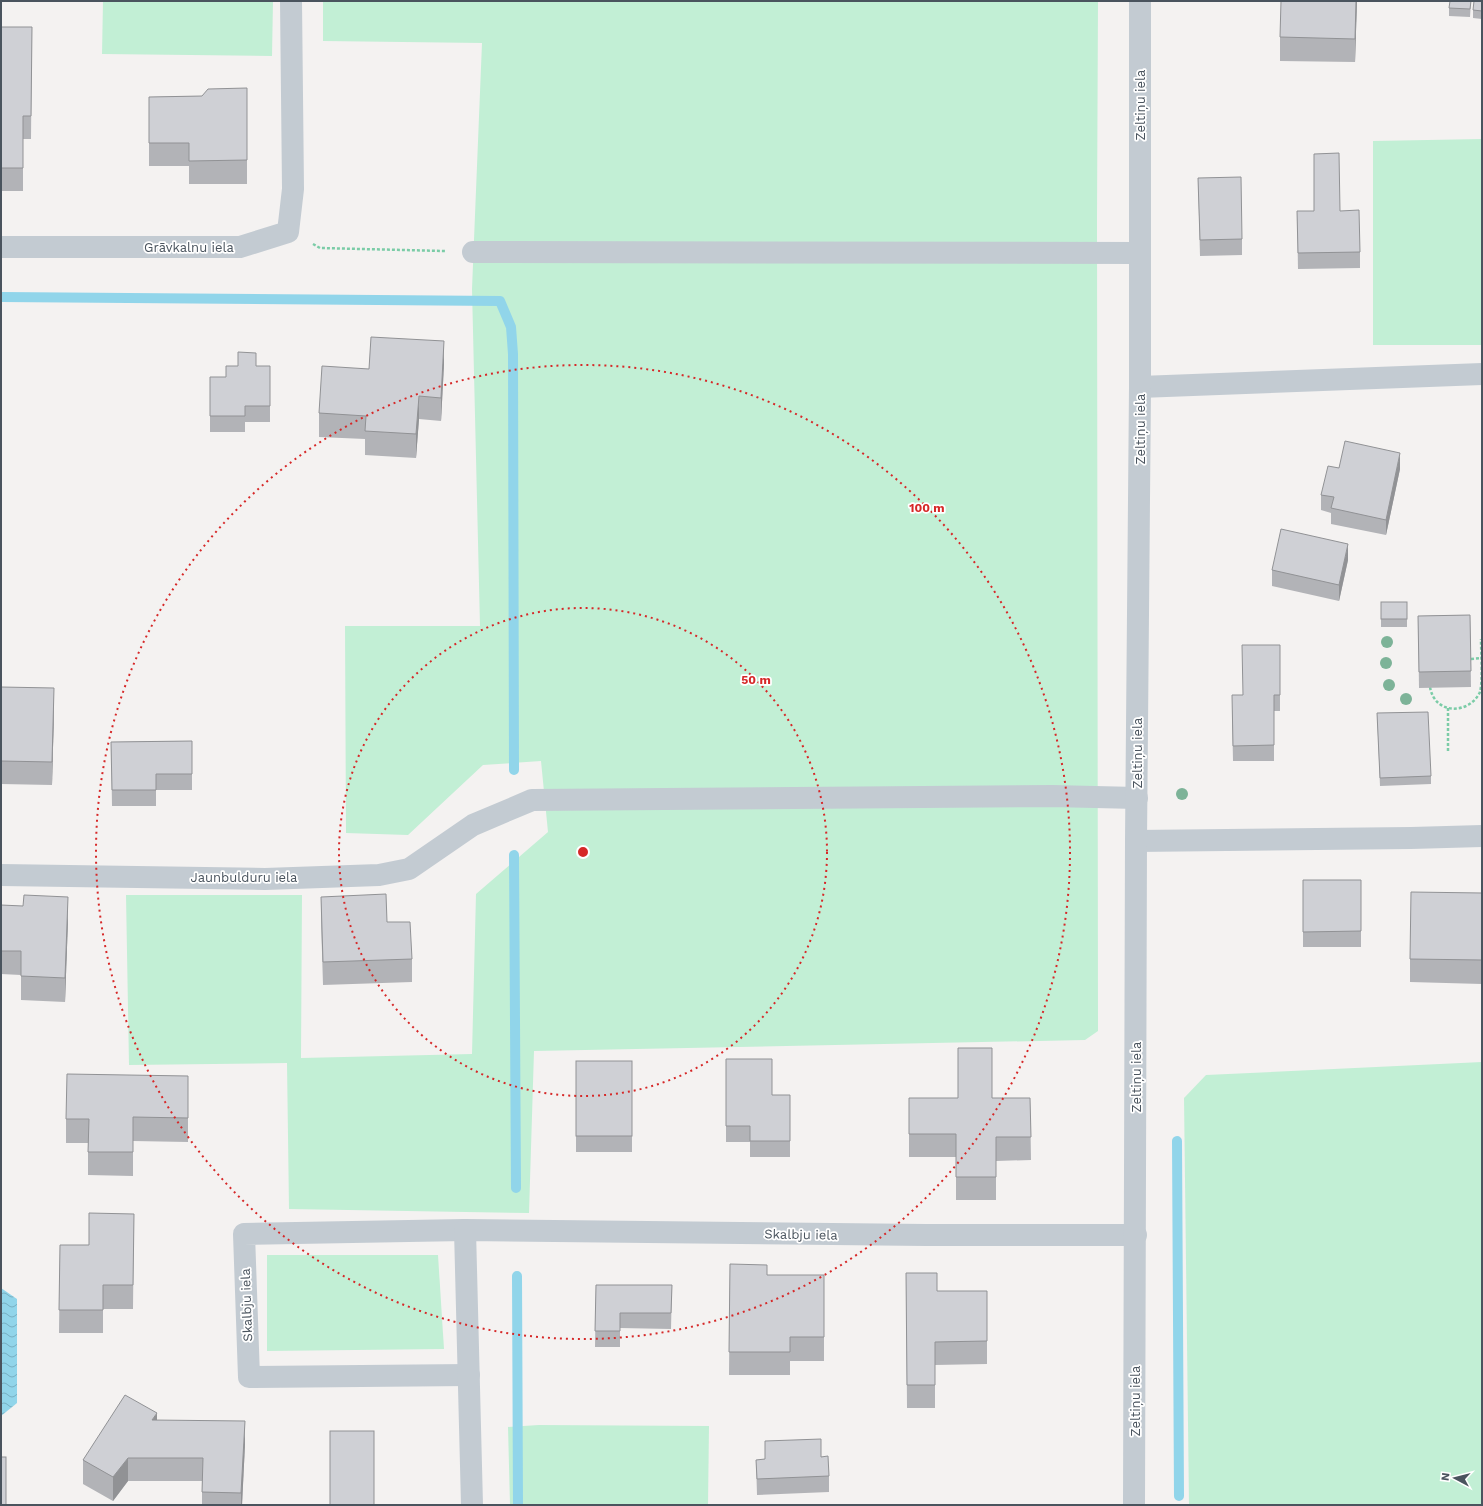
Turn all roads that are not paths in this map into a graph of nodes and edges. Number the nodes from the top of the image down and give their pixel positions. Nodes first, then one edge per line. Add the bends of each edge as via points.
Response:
1 (291, 1) edge
2 (1140, 1) edge
3 (1, 247) edge
4 (473, 252) road end
5 (1140, 253) junction
6 (1482, 374) edge
7 (1140, 387) junction
8 (1137, 798) junction
9 (1482, 836) edge
10 (1136, 841) junction
11 (1, 875) edge
12 (465, 1230) junction
13 (1136, 1235) junction
14 (469, 1375) junction
15 (472, 1505) edge
16 (1134, 1505) edge

1 - 3 street, Grāvkalnu iela via 293,189 288,232 240,247
2 - 5 street, Zeltiņu iela
4 - 5 street
5 - 7 street, Zeltiņu iela
6 - 7 street
7 - 8 street, Zeltiņu iela
8 - 10 street, Zeltiņu iela
8 - 11 street, Jaunbulduru iela via 1052,796 532,800 473,826 409,869 379,875 265,879
9 - 10 street
10 - 13 street, Zeltiņu iela
12 - 13 street, Skalbju iela
12 - 14 street
12 - 14 street, Skalbju iela via 244,1234 249,1377
13 - 16 street, Zeltiņu iela
14 - 15 street

